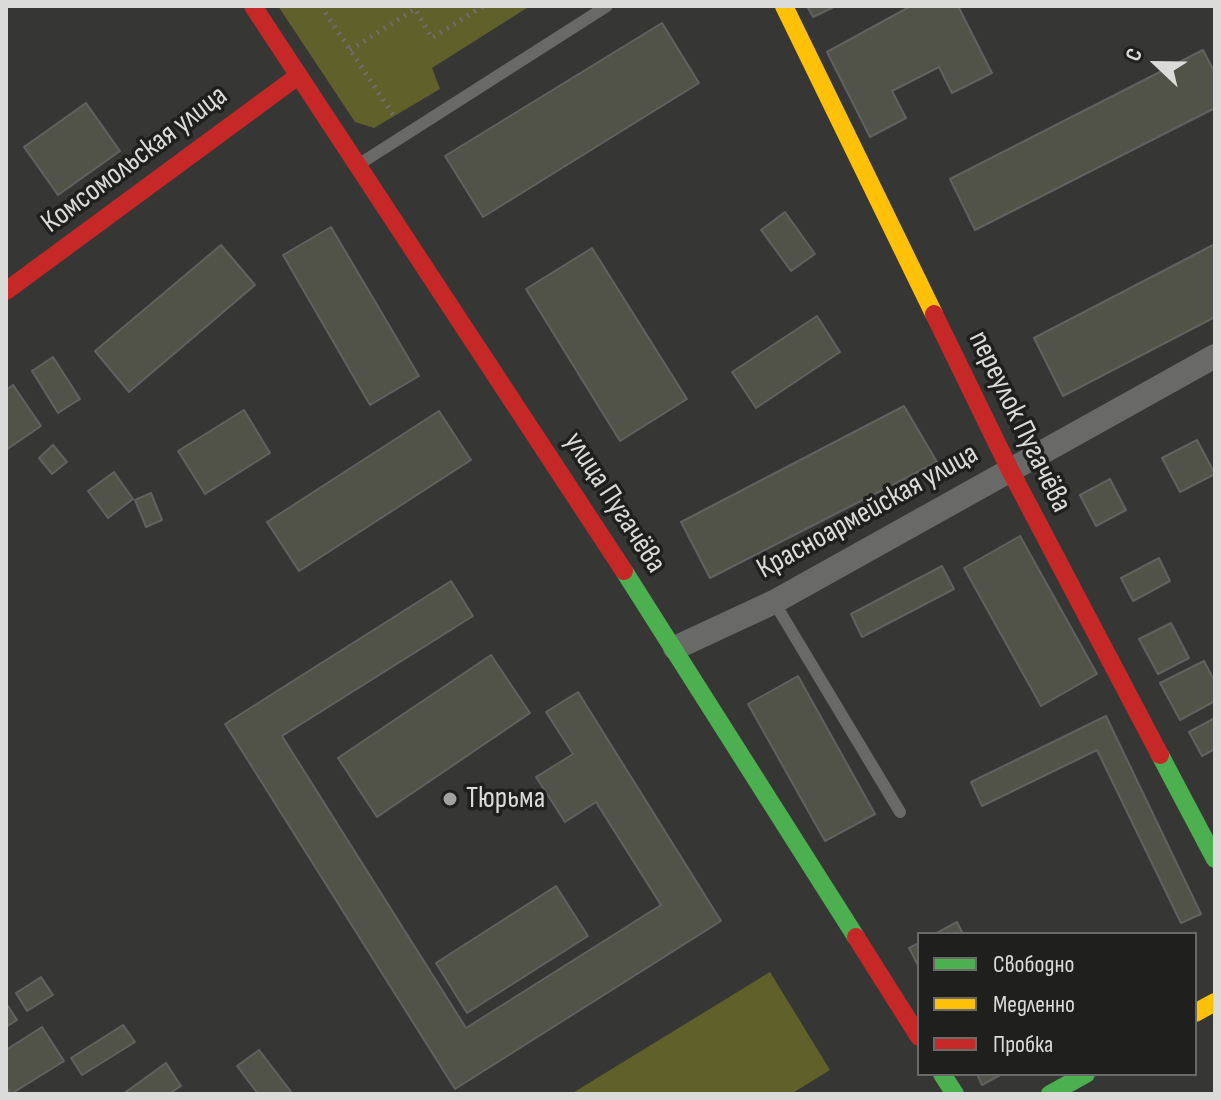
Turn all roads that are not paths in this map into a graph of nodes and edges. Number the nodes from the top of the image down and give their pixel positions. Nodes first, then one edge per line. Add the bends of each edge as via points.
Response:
1 (253, 6) edge
2 (607, 6) edge
3 (784, 6) edge
4 (298, 76) junction
5 (358, 165) junction
6 (6, 291) edge
7 (1215, 356) edge
8 (1010, 470) junction
9 (774, 602) junction
10 (675, 648) junction
11 (900, 812) dead end
12 (1215, 859) edge
13 (1215, 1003) edge
14 (1197, 1012) edge
15 (917, 1034) edge
16 (943, 1076) edge
17 (1082, 1076) edge
18 (955, 1094) edge
19 (1050, 1094) edge

1 - 4 main road, улица Пугачёва
2 - 5 lane
3 - 8 main road, переулок Пугачёва
4 - 5 main road, улица Пугачёва
4 - 6 main road, Комсомольская улица
5 - 10 main road, улица Пугачёва
7 - 8 street, Красноармейская улица
8 - 9 street, Красноармейская улица
8 - 12 main road, переулок Пугачёва
9 - 10 street, Красноармейская улица
9 - 11 lane
10 - 15 main road, улица Пугачёва
13 - 14 main road
16 - 18 main road
17 - 19 main road

